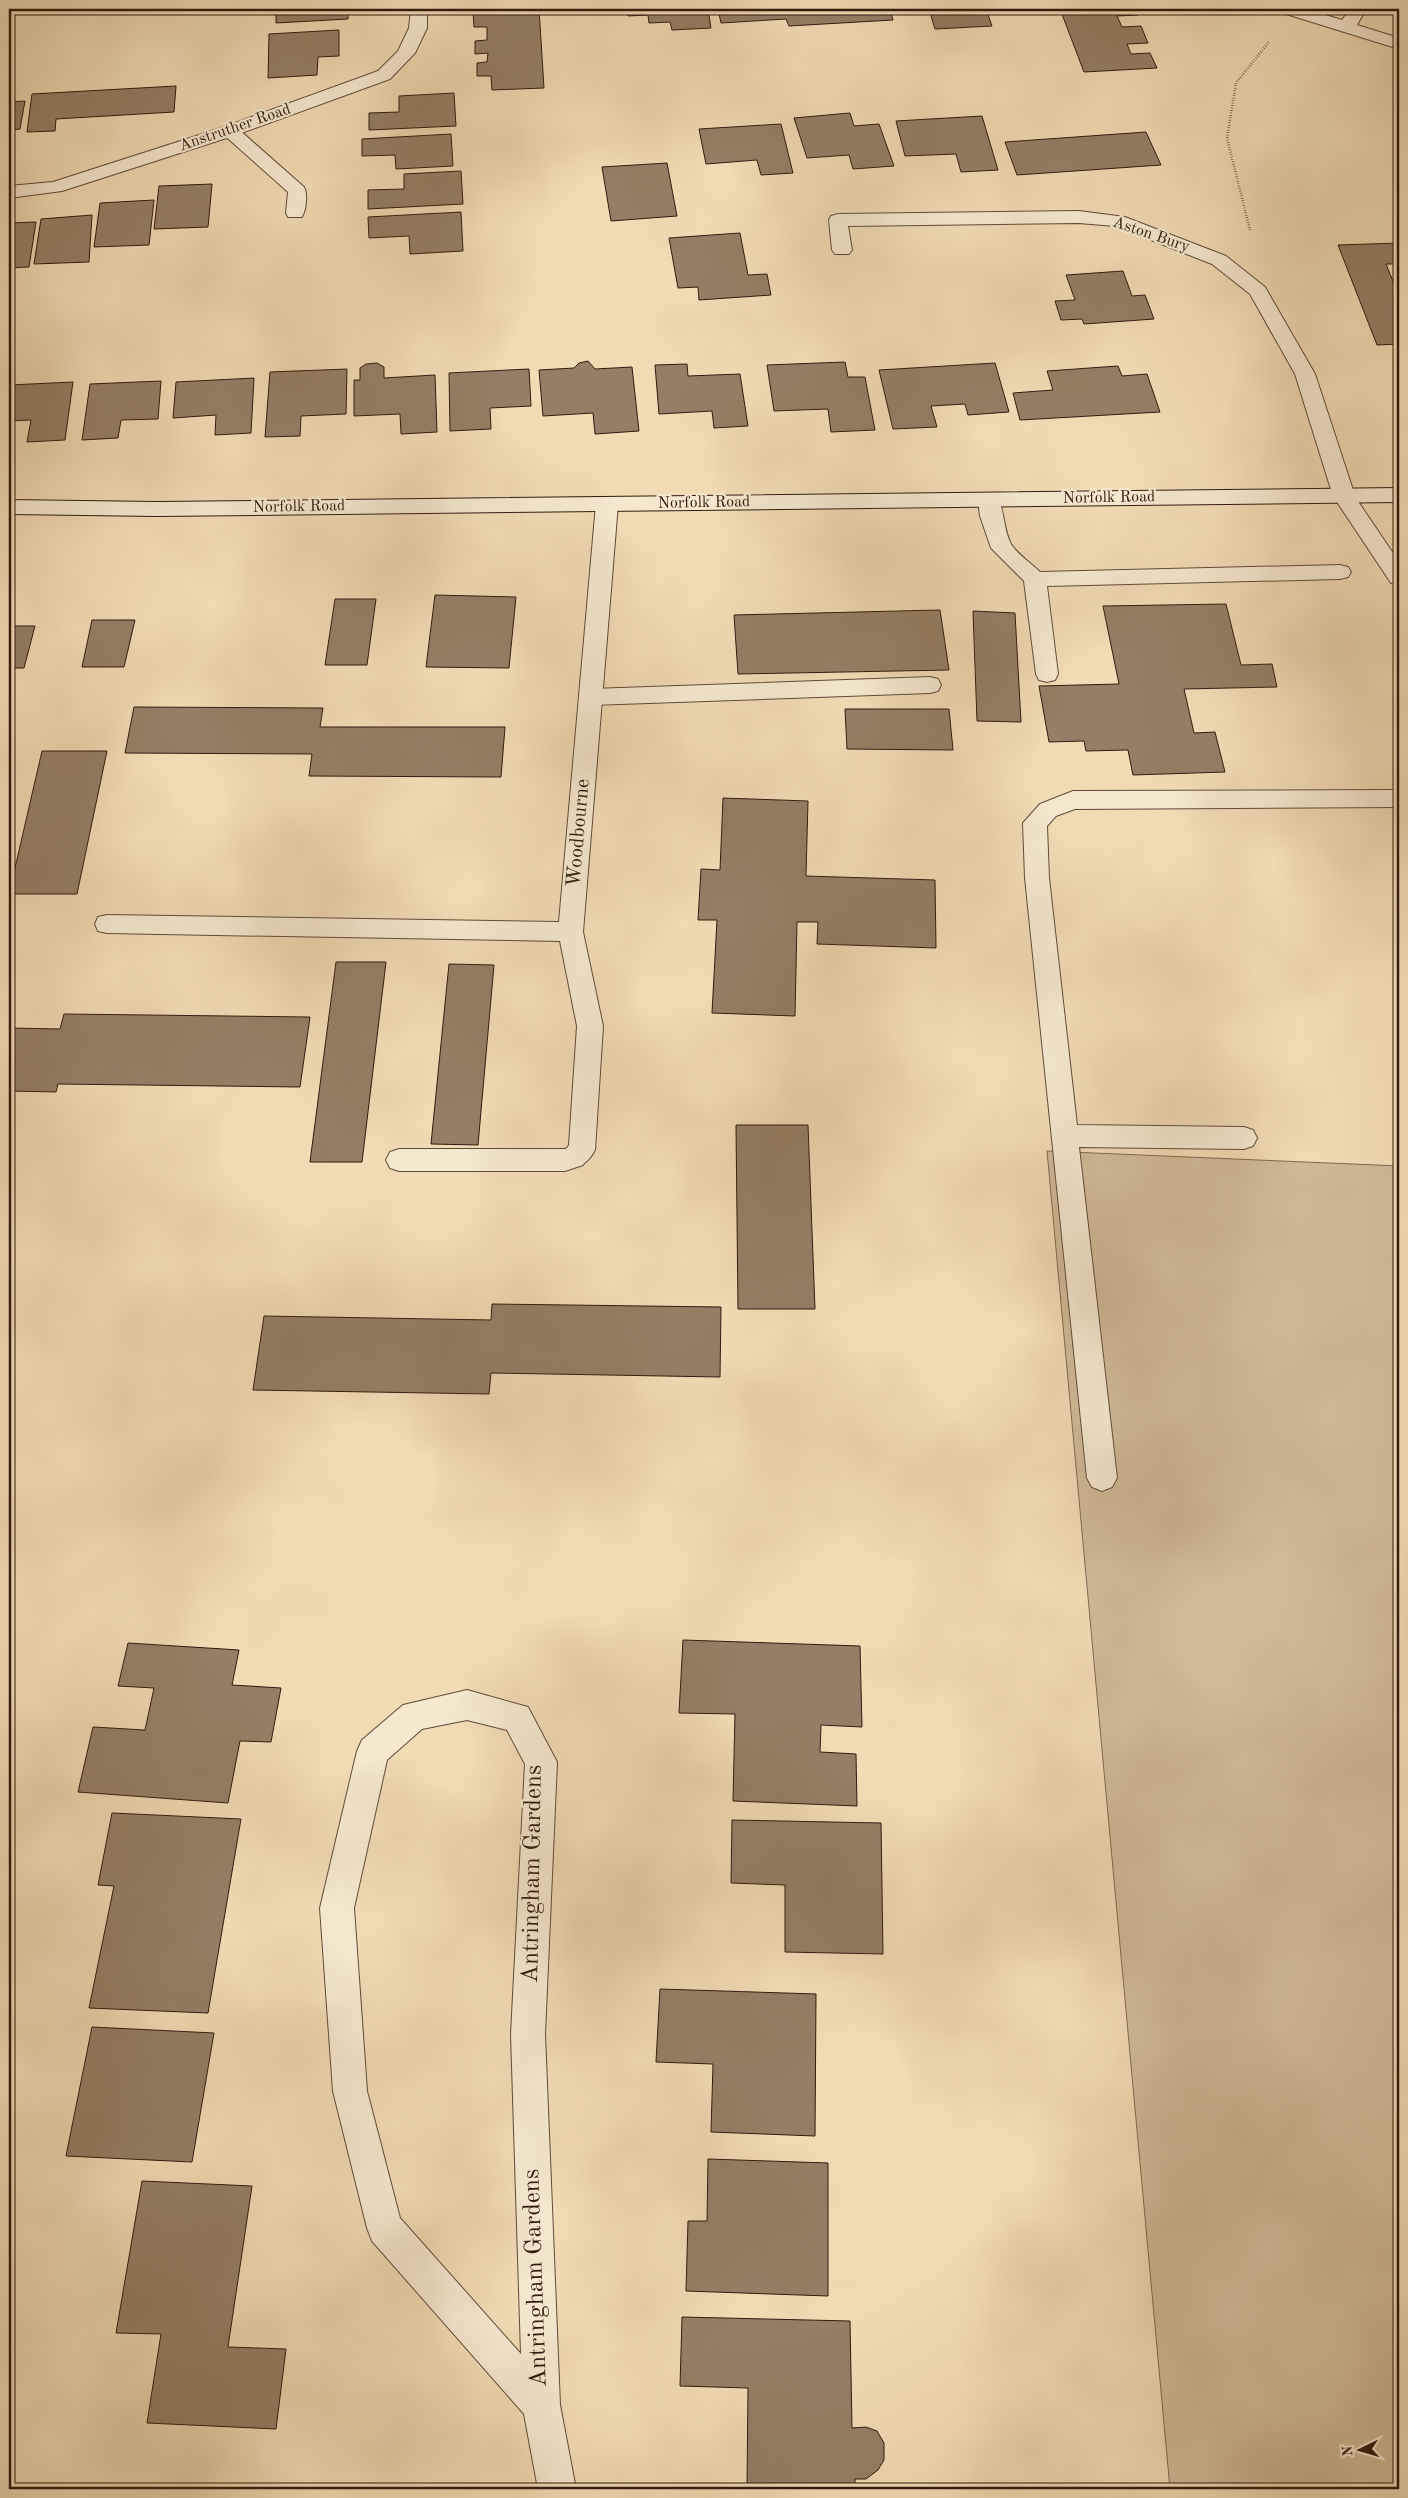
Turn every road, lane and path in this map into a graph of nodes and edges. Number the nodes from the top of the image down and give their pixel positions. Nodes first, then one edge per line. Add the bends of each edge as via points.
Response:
1 (419, 9) edge
2 (1358, 9) edge
3 (1295, 11) edge
4 (1346, 28) junction
5 (1399, 44) edge
6 (230, 131) junction
7 (9, 192) edge
8 (296, 213) dead end
9 (842, 250) dead end
10 (1258, 291) junction
11 (1399, 495) edge
12 (1344, 496) junction
13 (989, 500) junction
14 (607, 504) junction
15 (9, 507) edge
16 (1340, 572) dead end
17 (1399, 578) edge
18 (1035, 579) junction
19 (1047, 674) dead end
20 (930, 685) dead end
21 (591, 697) junction
22 (1399, 798) edge
23 (107, 924) dead end
24 (571, 932) junction
25 (1066, 1136) junction
26 (1244, 1138) dead end
27 (399, 1160) dead end
28 (1102, 1478) dead end
29 (541, 2404) junction
30 (557, 2489) edge

1 - 6 street, Anstruther Road via 418,28 406,53 384,75
2 - 4 street
3 - 4 street
3 - 10 path via 1236,83 1226,138 1250,231
4 - 5 street
6 - 7 street, Anstruther Road via 55,188
6 - 8 street via 297,191
9 - 10 street, Aston Bury via 838,220 1079,216 1118,221 1219,260
10 - 12 street, Aston Bury via 1305,374
11 - 12 street, Norfolk Road
12 - 13 street, Norfolk Road
12 - 17 street, Aston Bury
13 - 14 street, Norfolk Road
13 - 18 street via 1002,548
14 - 15 street, Norfolk Road via 157,509
14 - 21 street, Woodbourne
16 - 18 street
18 - 19 street
20 - 21 street
21 - 24 street, Woodbourne
22 - 25 street via 1073,800 1048,810 1035,823 1037,878
23 - 24 street
24 - 27 street, Woodbourne via 590,1026 582,1150 565,1160
25 - 26 street
25 - 28 street
29 - 29 street, Antringham Gardens via 385,2228 350,2091 337,1908 374,1751 414,1716 467,1705 517,1718 541,1762 528,2034
29 - 30 street, Antringham Gardens

